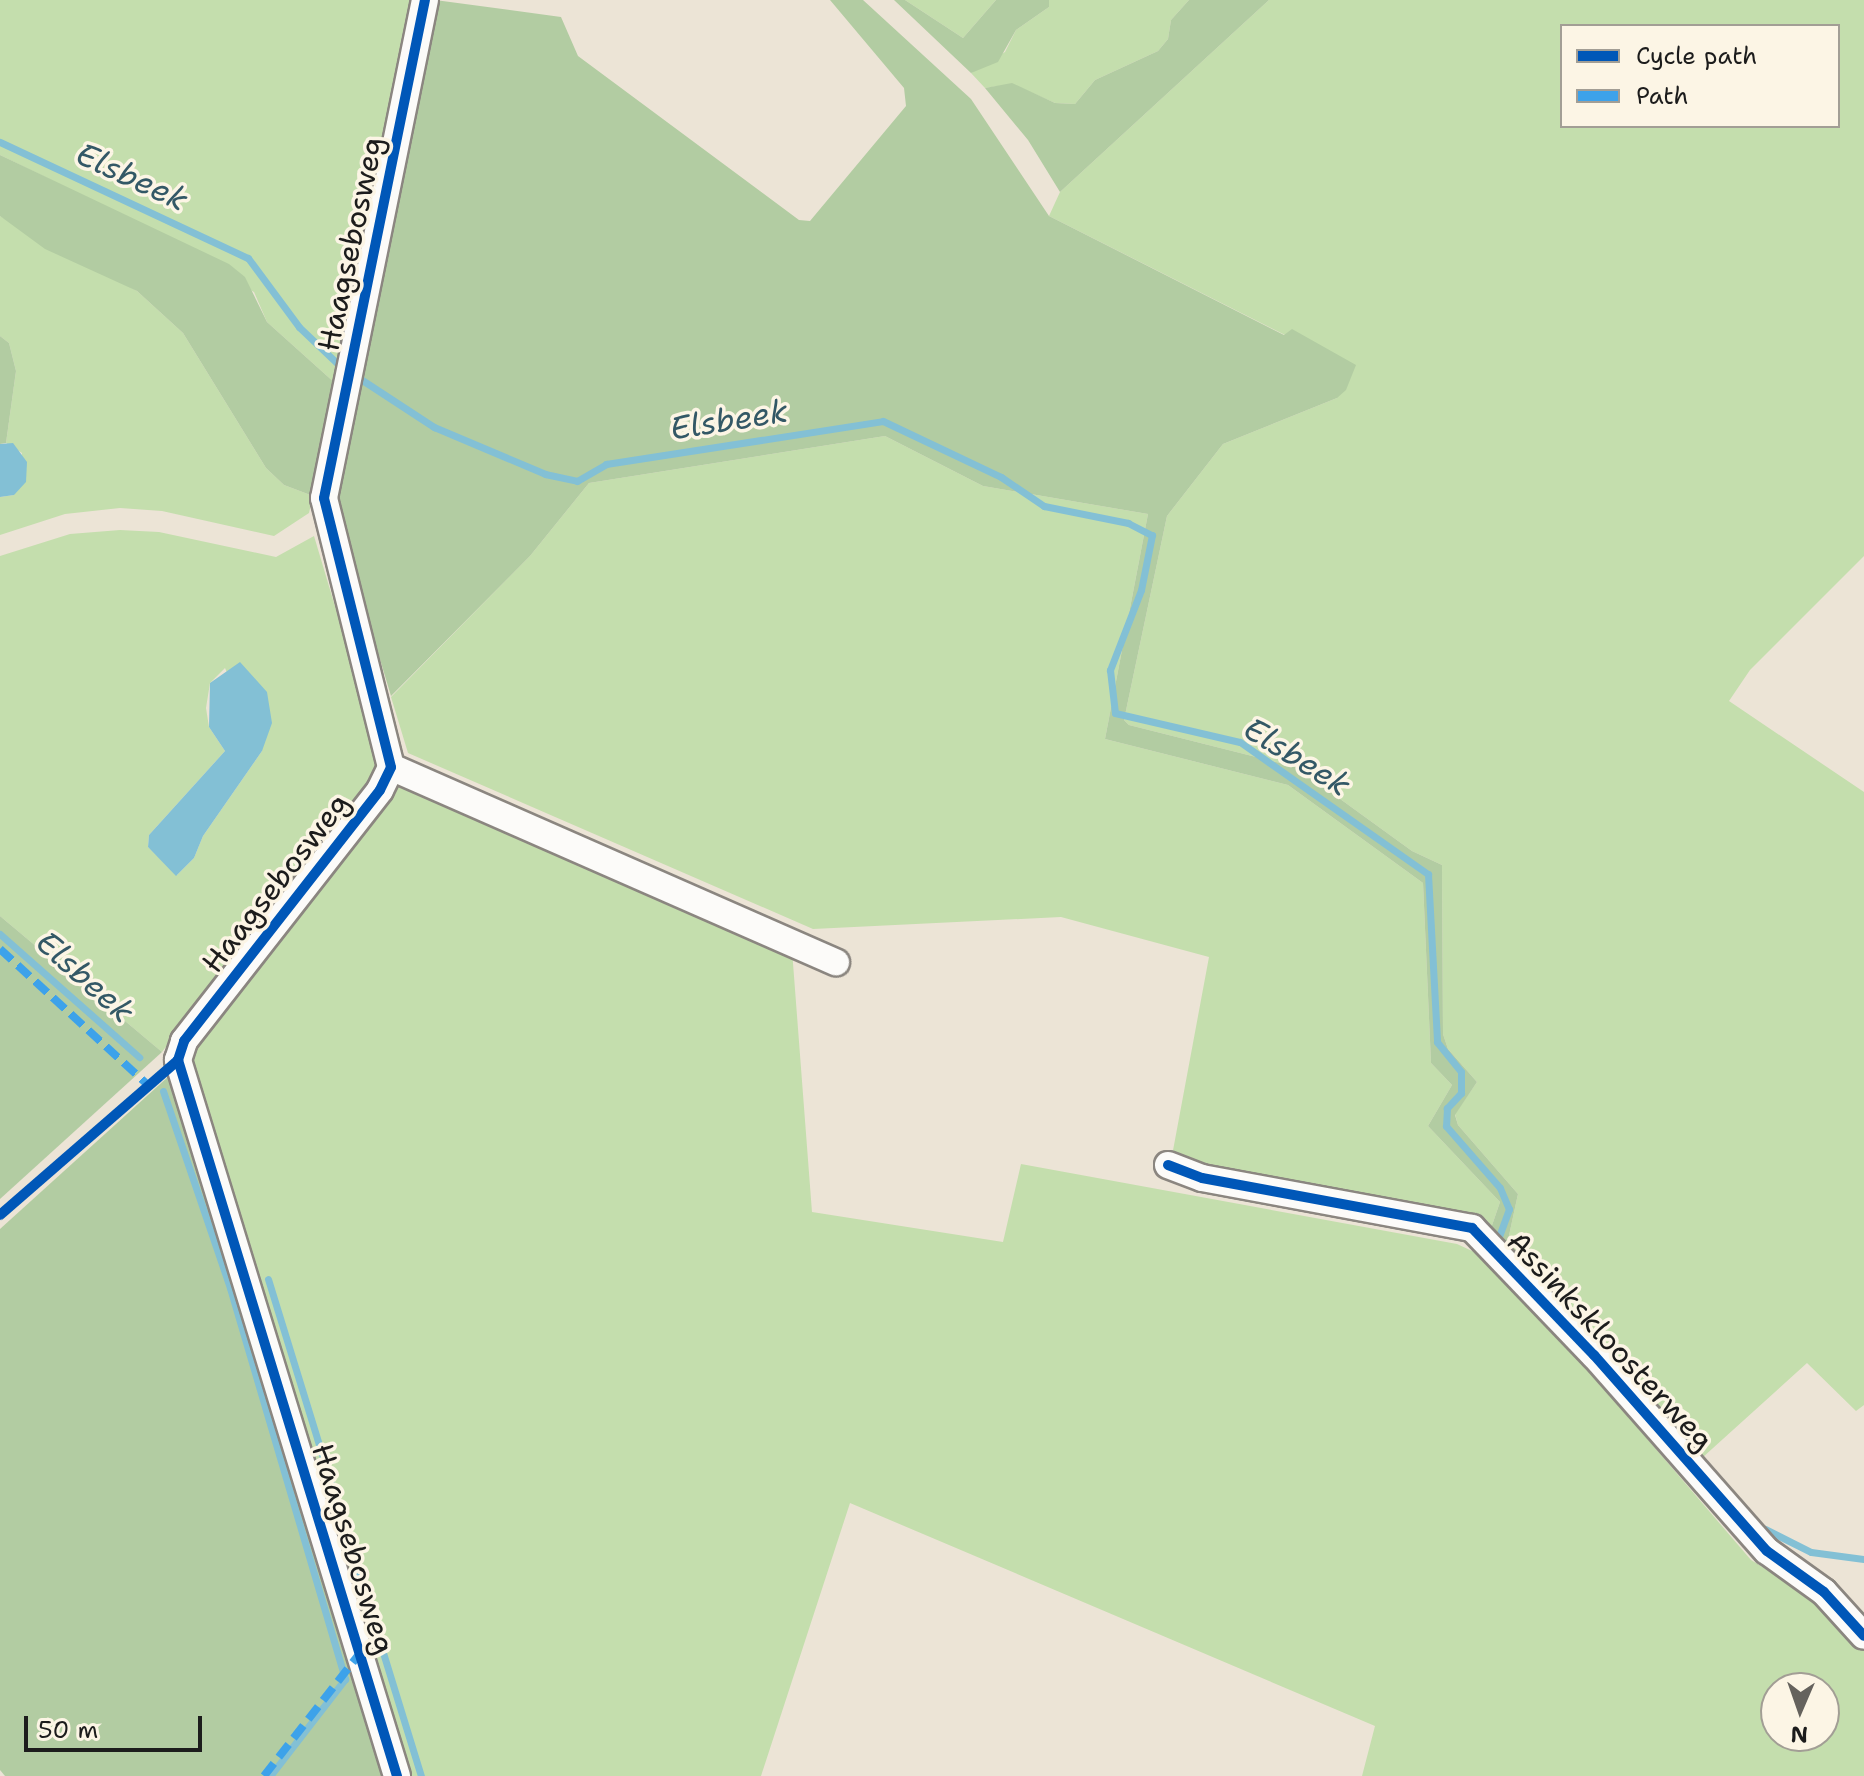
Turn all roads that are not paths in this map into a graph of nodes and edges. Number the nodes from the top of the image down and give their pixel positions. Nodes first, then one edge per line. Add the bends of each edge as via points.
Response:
1 (425, 0) edge
2 (391, 767) junction
3 (836, 962) dead end
4 (1168, 1165) dead end
5 (1864, 1636) edge
6 (397, 1776) edge

1 - 2 street, Haagsebosweg via 324,498
2 - 3 street
2 - 6 street, Haagsebosweg via 380,790 184,1041 178,1060
4 - 5 street, Assinkskloosterweg via 1202,1178 1472,1228 1594,1355 1767,1551 1824,1592

